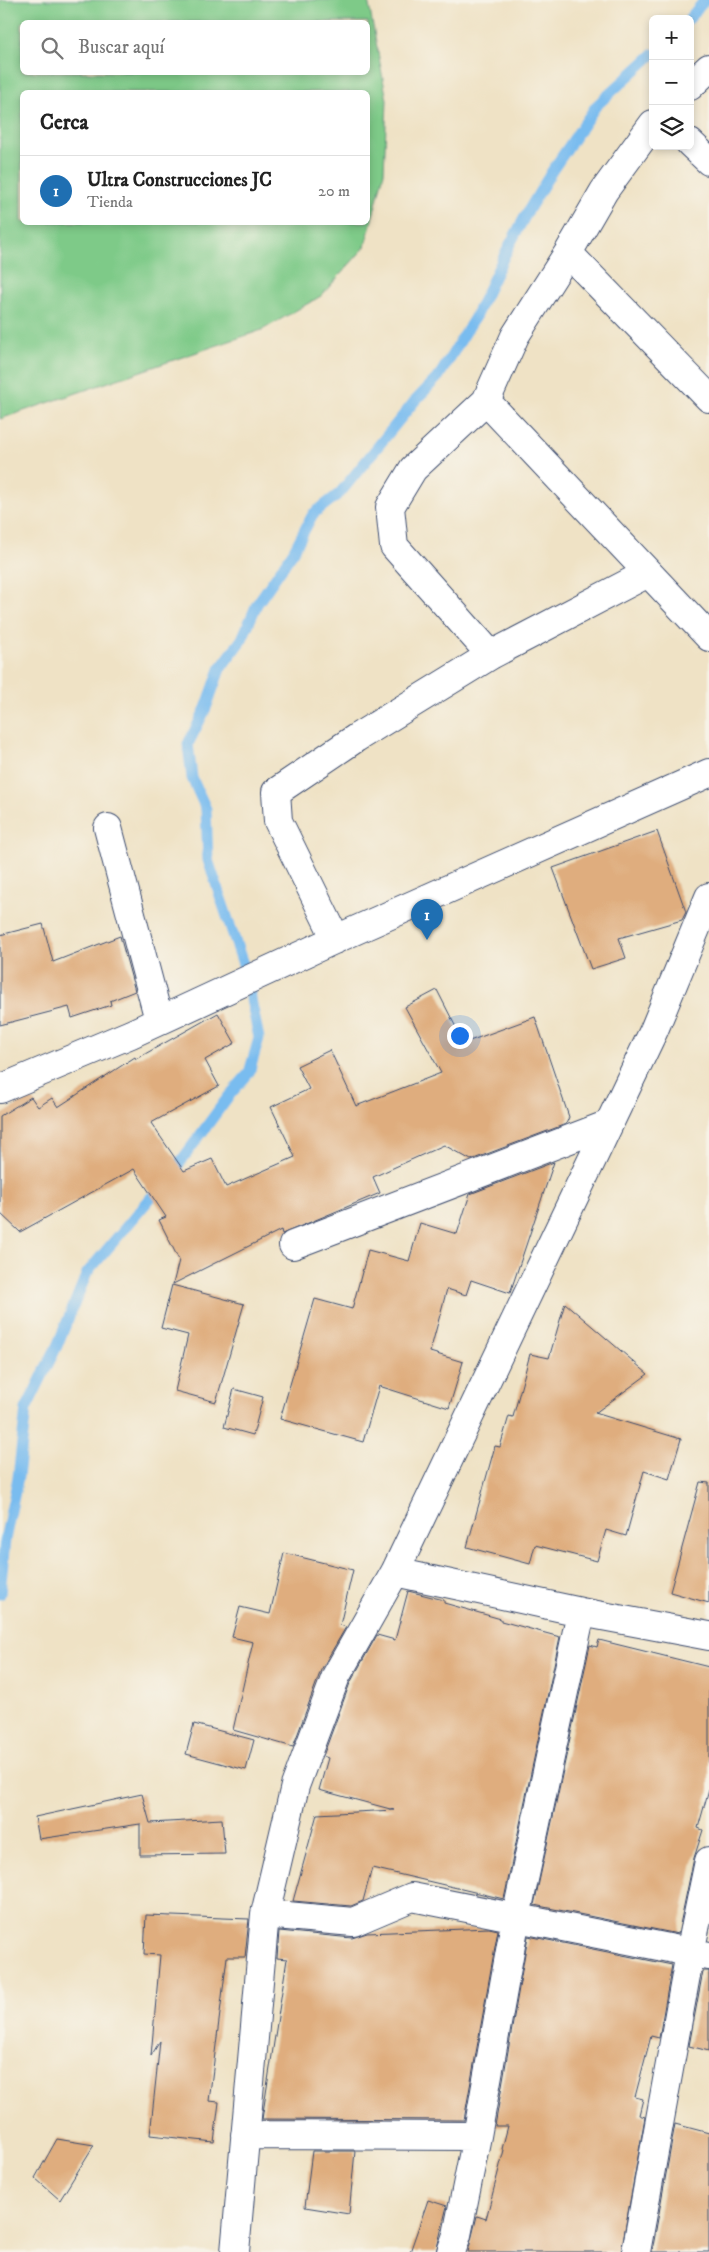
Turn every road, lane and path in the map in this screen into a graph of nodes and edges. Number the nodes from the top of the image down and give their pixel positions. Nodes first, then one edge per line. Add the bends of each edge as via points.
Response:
1 (709, 68) edge
2 (694, 82) edge
3 (649, 129) edge
4 (694, 147) edge
5 (709, 161) edge
6 (568, 253) junction
7 (709, 398) edge
8 (486, 401) junction
9 (648, 573) junction
10 (709, 637) edge
11 (490, 655) junction
12 (709, 773) edge
13 (108, 828) dead end
14 (709, 897) edge
15 (336, 939) junction
16 (159, 1020) junction
17 (0, 1089) edge
18 (609, 1124) junction
19 (293, 1245) dead end
20 (395, 1572) junction
21 (581, 1612) junction
22 (709, 1636) edge
23 (709, 1861) edge
24 (265, 1914) junction
25 (516, 1917) junction
26 (700, 1954) edge
27 (245, 2136) junction
28 (478, 2136) junction
29 (235, 2252) edge
30 (451, 2252) edge
31 (636, 2252) edge

1 - 2 street
3 - 6 street via 604,190
4 - 5 street
6 - 7 street
6 - 8 street via 515,336
8 - 9 street
8 - 11 street via 413,469 390,507 394,546
9 - 10 street
9 - 11 street
11 - 15 street via 276,792 278,821
12 - 15 street
13 - 16 street
14 - 18 street via 654,1030
15 - 16 street
16 - 17 street
18 - 19 street
18 - 20 street
20 - 21 street
20 - 24 street via 336,1676 295,1786
21 - 22 street
21 - 25 street
23 - 26 street
24 - 25 street via 353,1922 412,1897
24 - 27 street
25 - 26 street
25 - 28 street
26 - 31 street
27 - 28 street
27 - 29 street
28 - 30 street

